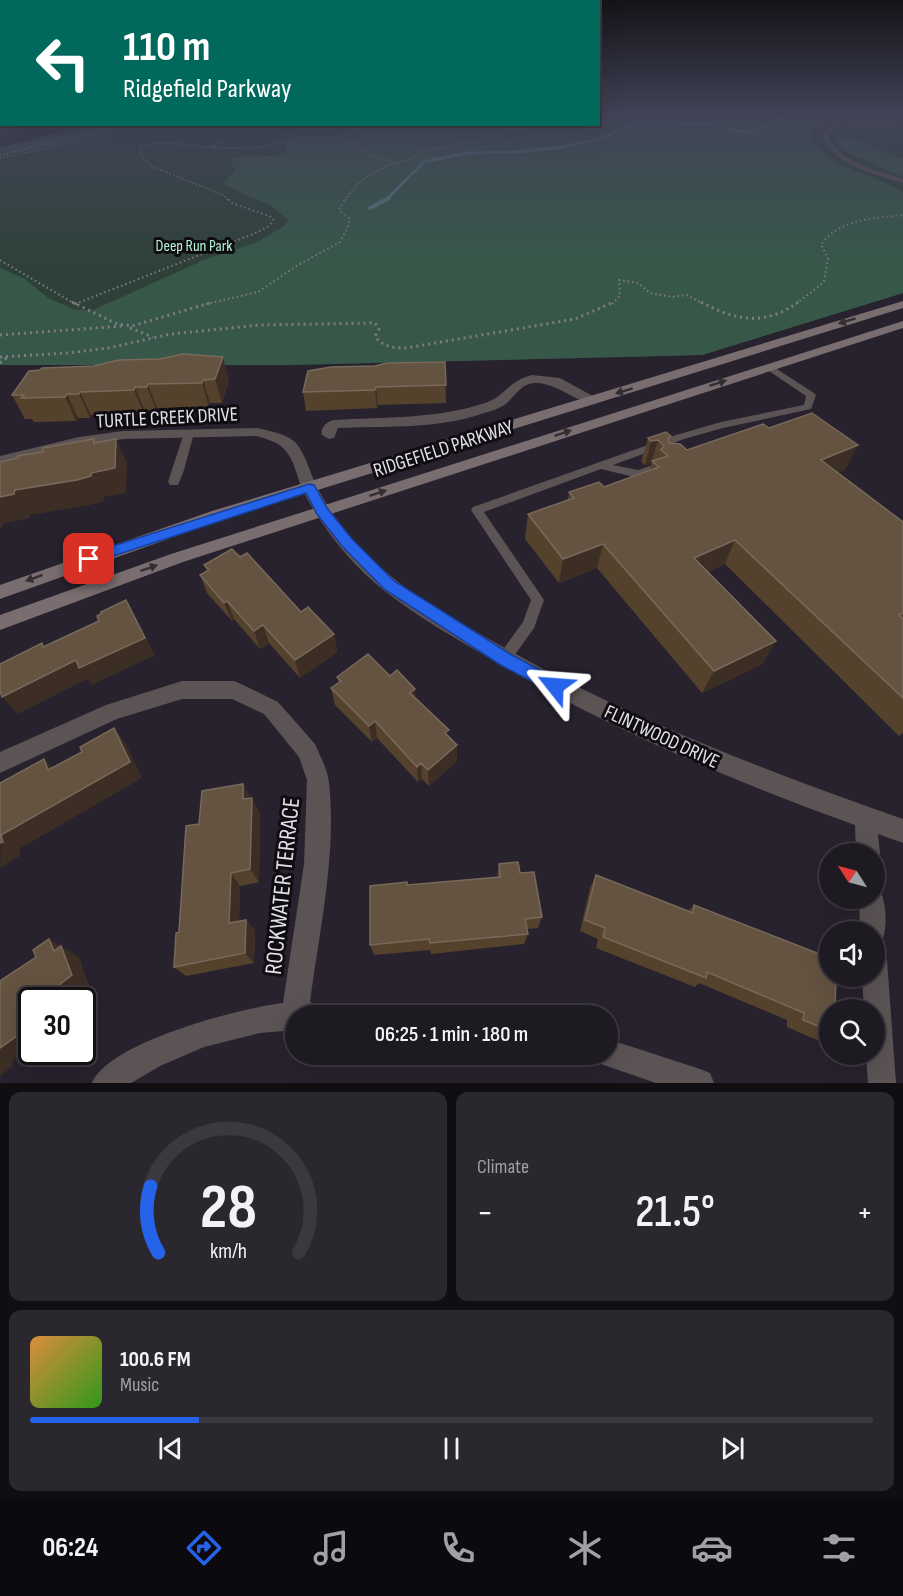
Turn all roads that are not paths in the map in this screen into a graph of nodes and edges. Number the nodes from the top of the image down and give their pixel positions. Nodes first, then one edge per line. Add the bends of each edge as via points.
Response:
1 (868, 168) edge
2 (903, 181) edge
3 (903, 304) edge
4 (903, 324) edge
5 (769, 367) junction
6 (593, 400) junction
7 (189, 433) junction
8 (328, 435) dead end
9 (0, 461) edge
10 (603, 466) junction
11 (650, 470) edge
12 (174, 482) dead end
13 (309, 488) junction
14 (322, 511) junction
15 (0, 592) edge
16 (0, 623) edge
17 (504, 659) junction
18 (0, 763) edge
19 (866, 818) junction
20 (903, 831) edge
21 (867, 843) edge
22 (876, 987) edge
23 (304, 1005) edge
24 (285, 1018) edge
25 (618, 1056) edge
26 (106, 1083) edge
27 (700, 1083) edge
28 (882, 1083) edge

1 - 2 lane
3 -> 6 main road, RIDGEFIELD PARKWAY
4 - 5 main road, RIDGEFIELD PARKWAY
5 - 10 lane via 811,395 808,407 722,425 679,443
14 -> 5 main road, RIDGEFIELD PARKWAY
6 - 8 street via 555,381 532,379 497,404 470,413 441,419 334,424
6 - 13 main road, RIDGEFIELD PARKWAY
7 - 9 street, TURTLE CREEK DRIVE via 123,435
7 - 12 lane
7 - 13 street, TURTLE CREEK DRIVE via 257,432 274,437 292,448
10 - 11 lane via 638,474
10 - 17 lane via 477,510 538,600 529,624
13 - 14 street, FLINTWOOD DRIVE
13 -> 15 main road, RIDGEFIELD PARKWAY via 164,533
16 -> 14 main road, RIDGEFIELD PARKWAY via 166,562
14 - 17 street, FLINTWOOD DRIVE via 361,559 389,585
17 - 19 street, FLINTWOOD DRIVE via 694,753
18 - 23 street, ROCKWATER TERRACE via 113,711 182,690 234,690 271,708 307,751 318,780 316,864
19 - 20 street, FLINTWOOD DRIVE
19 - 21 street
22 - 28 street
24 - 26 street via 231,1025 185,1040
25 - 27 street

